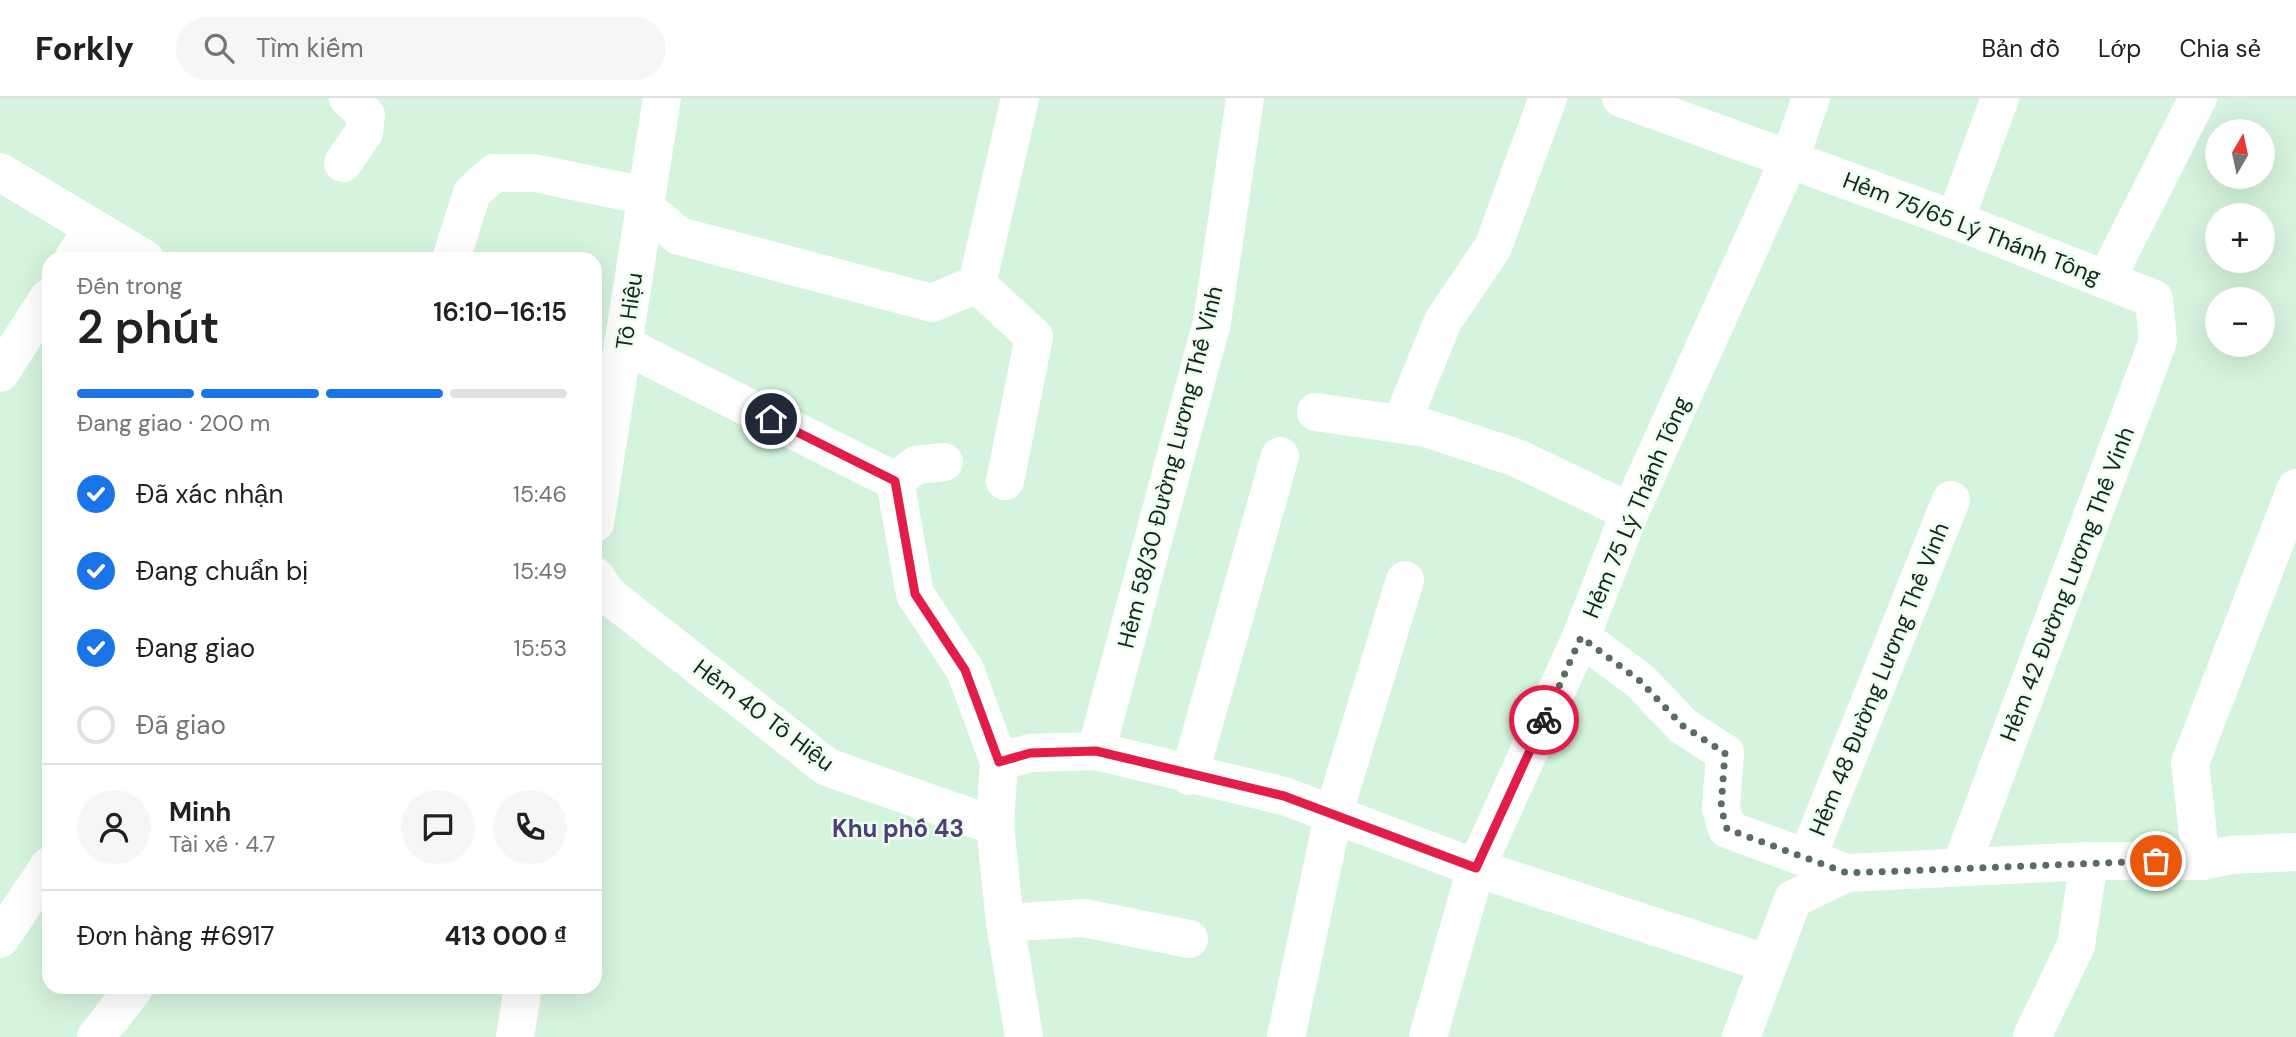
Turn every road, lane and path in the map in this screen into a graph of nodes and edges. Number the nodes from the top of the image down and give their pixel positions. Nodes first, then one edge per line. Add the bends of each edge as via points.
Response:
1 (348, 98) edge
2 (662, 98) edge
3 (1020, 98) edge
4 (1245, 98) edge
5 (1548, 98) edge
6 (1622, 98) edge
7 (1811, 98) edge
8 (2000, 98) edge
9 (2198, 98) edge
10 (1790, 158) junction
11 (343, 163) dead end
12 (0, 172) edge
13 (645, 202) junction
14 (1955, 220) junction
15 (83, 244) edge
16 (116, 252) edge
17 (453, 252) edge
18 (2106, 280) junction
19 (977, 284) junction
20 (2154, 299) joint
21 (42, 306) edge
22 (624, 345) junction
23 (5, 354) edge
24 (1316, 412) dead end
25 (1401, 424) junction
26 (1280, 456) dead end
27 (944, 462) dead end
28 (602, 480) edge
29 (895, 481) junction
30 (1005, 481) dead end
31 (2296, 488) edge
32 (1951, 500) dead end
33 (1630, 512) junction
34 (1405, 580) dead end
35 (602, 586) edge
36 (1581, 637) junction
37 (1096, 751) junction
38 (999, 762) junction
39 (1189, 776) junction
40 (1334, 812) junction
41 (995, 826) junction
42 (2296, 852) edge
43 (1807, 858) junction
44 (2089, 861) junction
45 (2201, 861) junction
46 (1961, 866) junction
47 (1476, 868) junction
48 (1847, 873) junction
49 (42, 876) edge
50 (1005, 923) junction
51 (0, 939) edge
52 (1189, 939) dead end
53 (1766, 963) junction
54 (130, 994) edge
55 (522, 994) edge
56 (96, 1037) edge
57 (515, 1037) edge
58 (1024, 1037) edge
59 (1286, 1037) edge
60 (1428, 1037) edge
61 (1741, 1037) edge
62 (2032, 1037) edge

1 - 11 street via 366,115 364,132
2 - 13 street, Tô Hiệu
3 - 19 street
4 - 37 street, Hẻm 58/30 Đường Lương Thế Vinh via 1212,322
5 - 25 street via 1493,247 1443,321
6 - 10 street, Hẻm 75/65 Lý Thánh Tông
7 - 10 street, Hẻm 75 Lý Thánh Tông
8 - 14 street
9 - 18 street
10 - 14 street, Hẻm 75/65 Lý Thánh Tông
10 - 33 street, Hẻm 75 Lý Thánh Tông
12 - 15 street
13 - 17 street via 534,173 494,173 472,193
13 - 19 street via 679,236 932,303
13 - 22 street, Tô Hiệu
14 - 18 street, Hẻm 75/65 Lý Thánh Tông
15 - 16 street
18 - 20 street, Hẻm 75/65 Lý Thánh Tông
19 - 30 street via 1034,337
20 - 46 street, Hẻm 42 Đường Lương Thế Vinh via 2158,341
21 - 23 street
22 - 28 street, Tô Hiệu
22 - 29 street
24 - 25 street
25 - 33 street via 1517,458
26 - 39 street
27 - 29 street via 916,465
29 - 38 street via 915,594 965,670
31 - 45 street via 2190,763
32 - 43 street, Hẻm 48 Đường Lương Thế Vinh
33 - 36 street, Hẻm 75 Lý Thánh Tông
34 - 40 street
35 - 41 street, Hẻm 40 Tô Hiệu via 827,767
36 - 43 street via 1640,681 1683,726 1725,753 1721,808 1727,829
36 - 47 street, Hẻm 75 Lý Thánh Tông
37 - 38 street via 1030,753
37 - 39 street
38 - 41 street
39 - 40 street
40 - 47 street
40 - 59 street
41 - 50 street
42 - 45 street
43 - 48 street
44 - 45 street
44 - 46 street
44 - 62 street via 2076,945
46 - 48 street
47 - 53 street
47 - 60 street, Hẻm 75 Lý Thánh Tông
48 - 53 street via 1793,899
49 - 51 street
50 - 52 street via 1084,918
50 - 58 street
53 - 61 street
54 - 56 street
55 - 57 street

